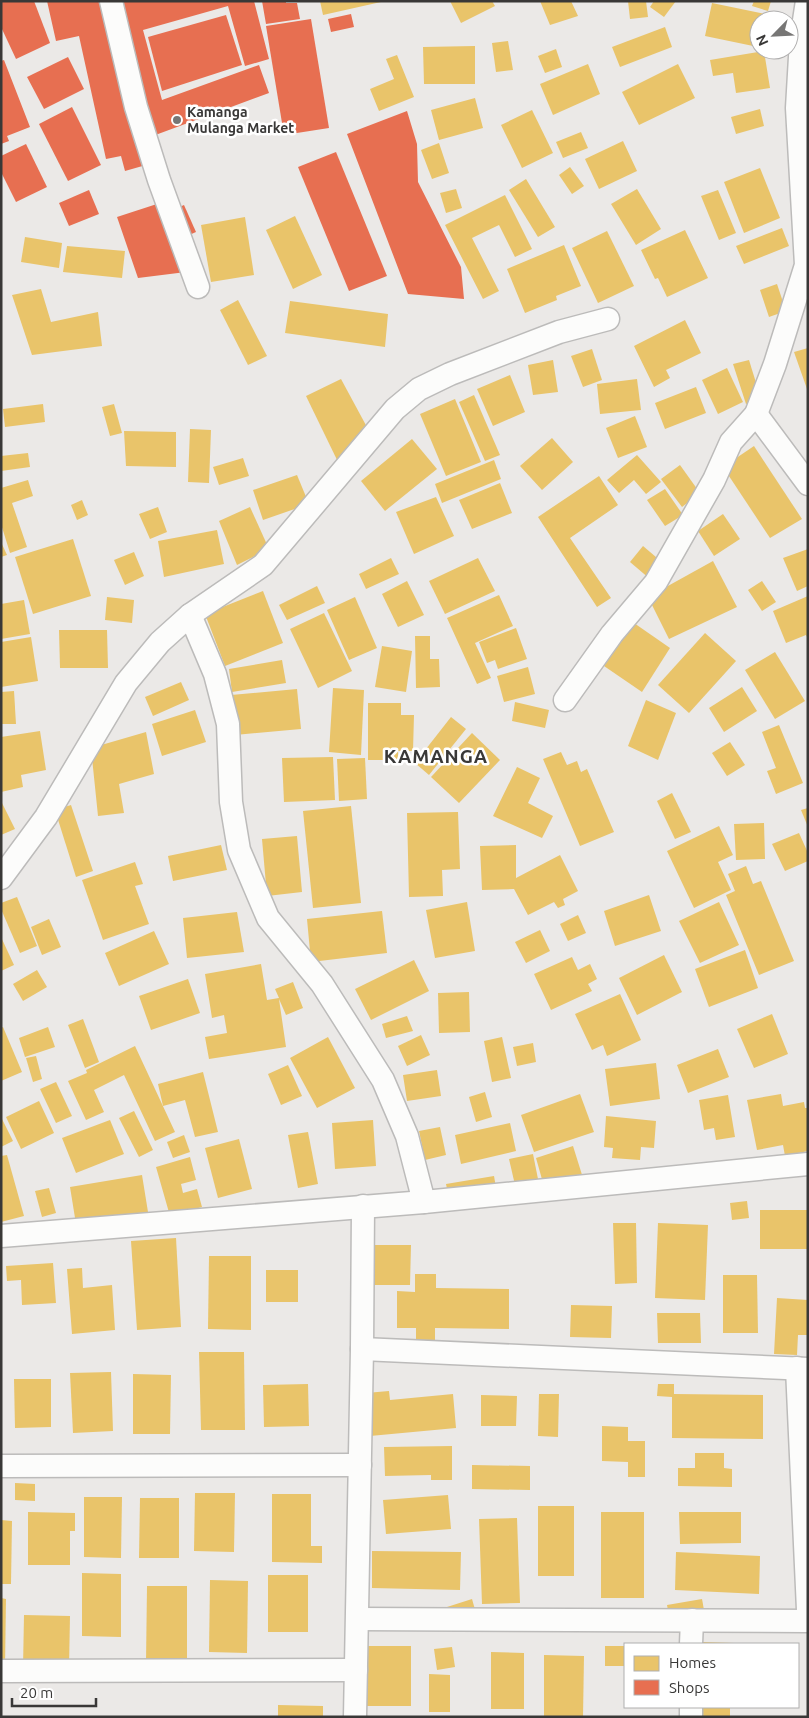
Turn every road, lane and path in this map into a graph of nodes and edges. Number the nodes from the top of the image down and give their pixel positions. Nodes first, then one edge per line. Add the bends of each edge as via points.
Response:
1 (111, 1) edge
2 (807, 1) edge
3 (198, 288) dead end
4 (608, 318) dead end
5 (756, 414) junction
6 (808, 484) edge
7 (190, 615) junction
8 (565, 700) dead end
9 (1, 878) edge
10 (808, 1164) edge
11 (424, 1202) junction
12 (363, 1206) junction
13 (1, 1236) edge
14 (362, 1349) junction
15 (802, 1369) edge
16 (360, 1465) junction
17 (1, 1466) edge
18 (808, 1610) edge
19 (358, 1619) junction
20 (692, 1620) junction
21 (808, 1621) edge
22 (691, 1643) edge
23 (356, 1670) junction
24 (1, 1671) edge
25 (355, 1717) edge

1 - 3 street via 136,107
2 - 5 street via 797,108 806,265
4 - 7 street via 559,332 419,389 395,408 263,566
5 - 6 street
5 - 8 street via 731,442 714,480 656,582 612,634
7 - 9 street via 160,642 126,683 46,817
7 - 11 street via 215,674 228,724 231,802 239,850 268,918 322,984 383,1080 407,1136
10 - 11 street
11 - 12 street
12 - 13 street
12 - 14 street
14 - 15 street
14 - 16 street
15 - 18 street
16 - 17 street
16 - 19 street
19 - 20 street
19 - 23 street
20 - 21 street
20 - 22 street
23 - 24 street
23 - 25 street

